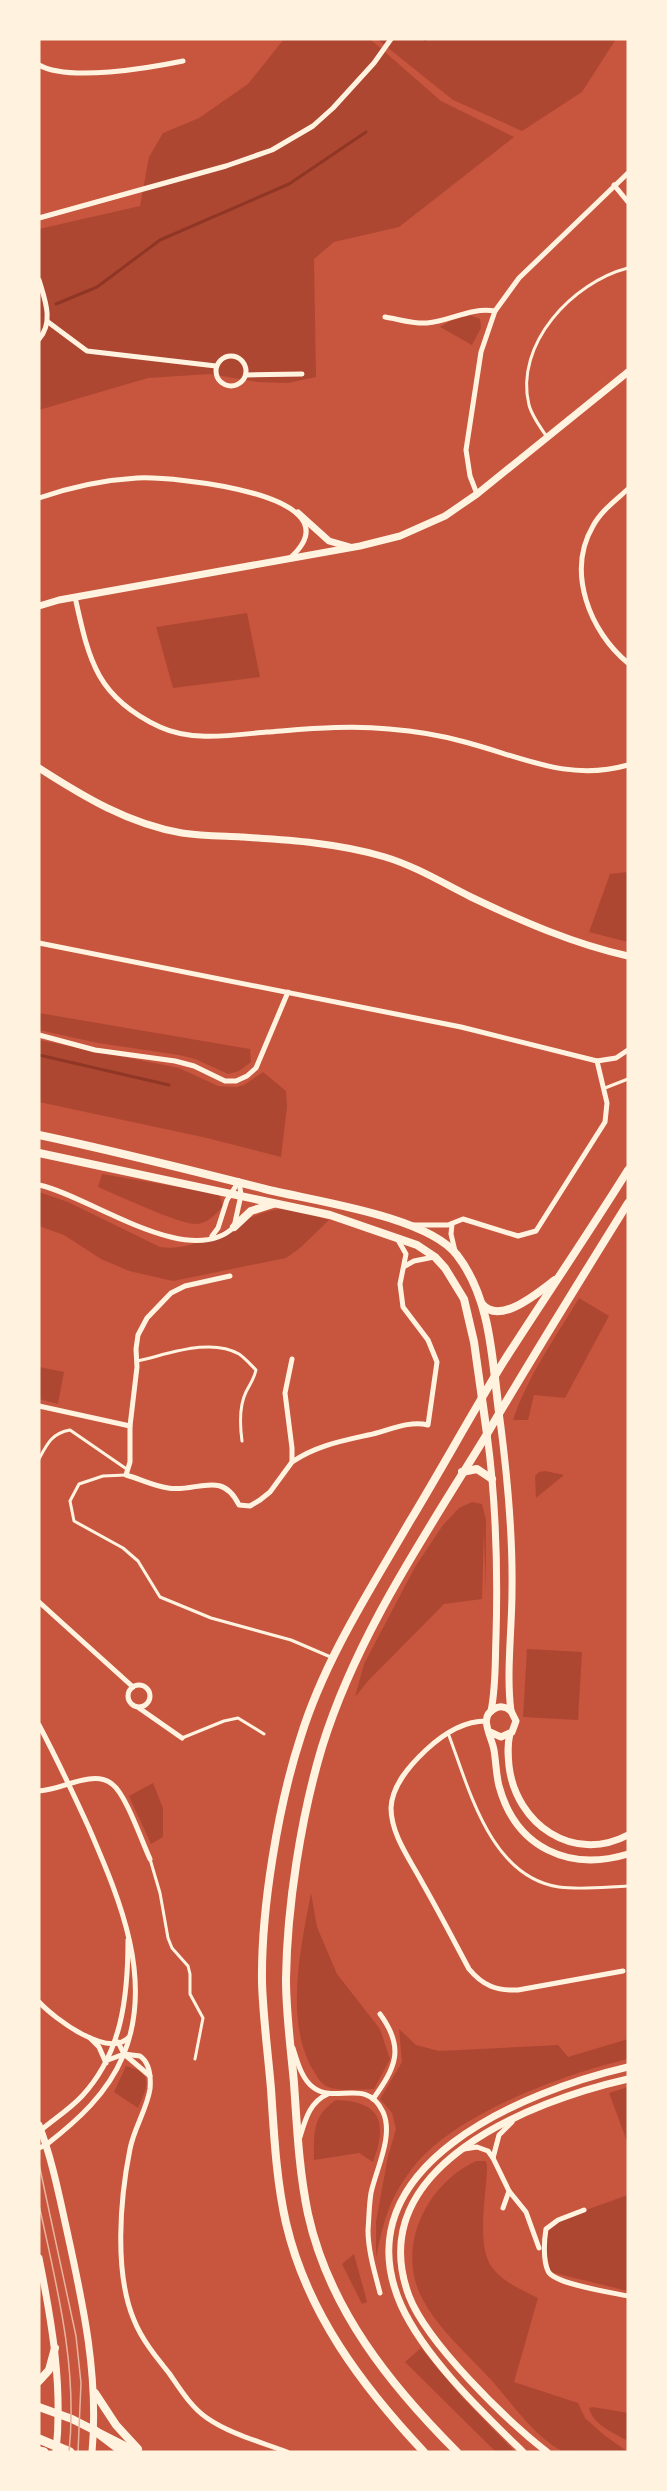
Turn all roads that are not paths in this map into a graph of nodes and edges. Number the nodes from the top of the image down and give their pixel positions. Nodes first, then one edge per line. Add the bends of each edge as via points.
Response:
1 (391, 39) edge
2 (183, 61) dead end
3 (39, 65) edge
4 (628, 173) edge
5 (614, 185) junction
6 (628, 202) edge
7 (39, 218) edge
8 (628, 268) edge
9 (39, 280) edge
10 (495, 311) junction
11 (385, 317) dead end
12 (48, 322) junction
13 (39, 339) edge
14 (216, 366) junction
15 (628, 372) edge
16 (302, 374) dead end
17 (246, 375) junction
18 (547, 437) junction
19 (628, 489) edge
20 (477, 494) junction
21 (39, 498) edge
22 (298, 513) junction
23 (352, 548) junction
24 (289, 559) junction
25 (75, 597) junction
26 (39, 606) edge
27 (628, 663) edge
28 (628, 765) edge
29 (39, 768) edge
30 (39, 943) edge
31 (628, 956) edge
32 (288, 992) junction
33 (39, 1035) edge
34 (628, 1050) edge
35 (597, 1061) junction
36 (628, 1079) edge
37 (604, 1088) junction
38 (39, 1135) edge
39 (39, 1153) edge
40 (628, 1170) edge
41 (239, 1181) junction
42 (39, 1185) edge
43 (231, 1193) junction
44 (241, 1195) junction
45 (277, 1203) junction
46 (628, 1203) edge
47 (452, 1224) junction
48 (408, 1226) junction
49 (234, 1227) junction
50 (392, 1235) junction
51 (202, 1241) junction
52 (457, 1256) junction
53 (435, 1257) junction
54 (405, 1266) junction
55 (230, 1276) dead end
56 (561, 1276) junction
57 (482, 1303) junction
58 (291, 1359) dead end
59 (137, 1361) junction
60 (495, 1378) junction
61 (482, 1400) junction
62 (39, 1406) edge
63 (499, 1412) junction
64 (130, 1426) junction
65 (487, 1434) junction
66 (242, 1441) dead end
67 (39, 1459) edge
68 (292, 1462) junction
69 (127, 1472) junction
70 (462, 1472) junction
71 (492, 1479) junction
72 (39, 1602) edge
73 (333, 1658) junction
74 (133, 1687) junction
75 (138, 1708) junction
76 (491, 1711) junction
77 (511, 1711) junction
78 (486, 1721) junction
79 (39, 1725) edge
80 (490, 1732) junction
81 (448, 1733) junction
82 (264, 1734) dead end
83 (510, 1734) junction
84 (182, 1738) joint
85 (69, 1784) junction
86 (39, 1791) edge
87 (628, 1835) edge
88 (628, 1854) edge
89 (150, 1859) joint
90 (628, 1886) edge
91 (128, 1930) junction
92 (623, 1971) dead end
93 (39, 2002) edge
94 (380, 2014) dead end
95 (87, 2036) junction
96 (129, 2037) junction
97 (290, 2040) junction
98 (116, 2045) junction
99 (124, 2054) junction
100 (195, 2059) dead end
101 (107, 2062) junction
102 (628, 2067) edge
103 (628, 2079) edge
104 (330, 2093) junction
105 (373, 2099) junction
106 (526, 2114) junction
107 (40, 2128) edge
108 (298, 2143) junction
109 (43, 2146) edge
110 (457, 2152) junction
111 (493, 2158) junction
112 (509, 2191) junction
113 (502, 2208) dead end
114 (584, 2210) dead end
115 (539, 2248) dead end
116 (39, 2258) edge
117 (380, 2293) dead end
118 (628, 2296) edge
119 (55, 2348) junction
120 (39, 2381) edge
121 (473, 2382) junction
122 (463, 2391) junction
123 (95, 2393) junction
124 (39, 2407) edge
125 (59, 2414) junction
126 (94, 2430) junction
127 (39, 2439) edge
128 (39, 2451) edge
129 (92, 2451) edge
130 (44, 2452) edge
131 (56, 2452) edge
132 (70, 2452) edge
133 (123, 2452) edge
134 (140, 2452) edge
135 (287, 2452) edge
136 (424, 2452) edge
137 (457, 2452) edge
138 (523, 2452) edge
139 (547, 2452) edge

1 - 7 street via 333,108 295,139 241,162
2 - 3 street via 135,70 94,72 57,72
4 - 5 street
5 - 6 street
5 - 10 street via 519,278
8 - 18 lane via 596,280 579,292 537,344 528,365 526,387 529,407
9 - 12 street
10 - 11 street via 471,310 428,323
10 - 20 street via 482,352 466,450
12 - 13 street
12 - 14 street via 87,351
14 - 17 street via 225,356 235,356 245,365
14 - 17 street via 217,377 229,386 239,384
15 - 18 street
16 - 17 street
18 - 20 street
19 - 27 street via 593,524 582,555 582,574 594,622
20 - 23 street via 427,525
21 - 22 street via 93,483 139,478 221,484 266,497
22 - 23 street via 329,541
22 - 24 street via 306,525 306,539
23 - 24 street
24 - 25 street
25 - 26 street
25 - 28 street via 87,650 98,677 139,714 177,733 206,736 375,727 434,734 568,771
29 - 31 street via 105,807 148,825 184,834 322,844 385,857 515,917
30 - 32 street
32 - 33 street via 259,1062 247,1077 237,1081 217,1078 175,1061 95,1050
32 - 35 street via 461,1027
34 - 35 street via 616,1058
35 - 37 street
36 - 37 lane
37 - 47 street via 605,1122 536,1231 518,1236 468,1220
38 - 41 main road
39 - 43 main road
40 - 56 main road
41 - 43 street
41 - 44 street
41 - 48 main road via 337,1203
42 - 51 street via 55,1188 151,1232
43 - 44 main road
43 - 51 street via 216,1234
44 - 45 main road
44 - 49 street
45 - 49 main road via 251,1211
45 - 50 main road
46 - 63 main road
47 - 48 street
47 - 52 street
48 - 52 main road via 442,1242
49 - 51 street
50 - 53 main road
50 - 54 street via 404,1249
52 - 57 main road
53 - 54 street
53 - 61 main road via 464,1299
54 - 68 street via 400,1284 403,1306 428,1340 437,1362 428,1425 404,1425 342,1439
55 - 59 street via 185,1286 162,1300 138,1335
56 - 57 main road via 510,1309 489,1310
56 - 60 main road
57 - 60 main road
58 - 68 street via 285,1392
59 - 64 street
59 - 66 lane via 201,1348 239,1354 256,1370 245,1394 240,1423
60 - 61 main road
60 - 63 main road
61 - 65 main road
61 - 73 main road
62 - 64 street
63 - 65 main road
63 - 77 street via 511,1516
64 - 69 street
65 - 70 main road
65 - 71 street
67 - 69 lane via 52,1437 70,1430
68 - 69 street via 270,1492 249,1506 238,1505 226,1488 215,1484 186,1490 167,1488
69 - 73 lane via 79,1484 70,1501 74,1521 123,1548 138,1561 160,1597 210,1618 291,1640
70 - 71 main road via 477,1469
70 - 97 main road via 368,1638 322,1747 300,1848 289,1930 286,1983
71 - 76 street via 497,1607
72 - 74 street
73 - 136 main road via 309,1712 288,1780 265,1928 262,1984 281,2200 294,2255 317,2310 366,2385
74 - 75 street via 128,1699
74 - 75 street via 144,1686 150,1694 147,1705
75 - 84 street
76 - 77 street via 502,1707
76 - 78 street
77 - 83 street via 516,1723
78 - 80 street
78 - 81 street via 470,1722
79 - 85 street
80 - 83 street via 499,1737
80 - 88 street via 497,1778 506,1805 537,1845 577,1860 604,1860
81 - 90 lane via 491,1838 516,1867 557,1886
81 - 92 street via 410,1766 391,1808 399,1839 469,1969 488,1986 502,1991
82 - 84 lane via 238,1718
83 - 87 street via 507,1753 516,1794 525,1812 542,1827 579,1844 602,1844
85 - 86 street
85 - 89 street via 101,1778 112,1783
85 - 91 street
89 - 100 lane via 168,1938 188,1966 190,1994 203,2018
91 - 96 street via 135,1987
91 - 98 street via 128,1976
93 - 95 street via 60,2021
94 - 105 street via 390,2027 396,2054 388,2078
95 - 98 street
95 - 101 street
96 - 98 street
96 - 99 street
97 - 104 street via 307,2081 321,2092
97 - 108 main road
98 - 99 street
98 - 101 street
99 - 101 street
99 - 109 street via 93,2104
99 - 135 street via 144,2058 150,2076 148,2097 130,2151 121,2239 125,2286 134,2322 190,2402 206,2417
101 - 107 street via 81,2097
102 - 122 street via 553,2091 483,2122 437,2154 408,2189 390,2238 394,2284 411,2325
103 - 106 street
104 - 105 street via 356,2092
104 - 108 street via 313,2105
105 - 117 street via 384,2114 386,2127 371,2195 368,2233
106 - 110 street
106 - 111 street via 505,2127
107 - 109 street
108 - 137 main road via 309,2218 325,2271 346,2314 392,2379
109 - 123 street via 82,2301
110 - 111 street via 477,2147
110 - 121 street via 431,2174 417,2195 400,2239 400,2259 410,2297 423,2323
111 - 112 street
112 - 113 street
112 - 115 street via 526,2212
114 - 118 street via 546,2229 548,2272 580,2286
116 - 119 street
119 - 120 main road via 48,2370
119 - 125 street
121 - 122 street
121 - 139 street
122 - 138 street
123 - 126 street
123 - 134 main road via 116,2426
124 - 125 main road
125 - 126 main road
125 - 131 street
126 - 129 street
126 - 133 highway
126 - 134 main road
127 - 132 highway
128 - 130 highway

